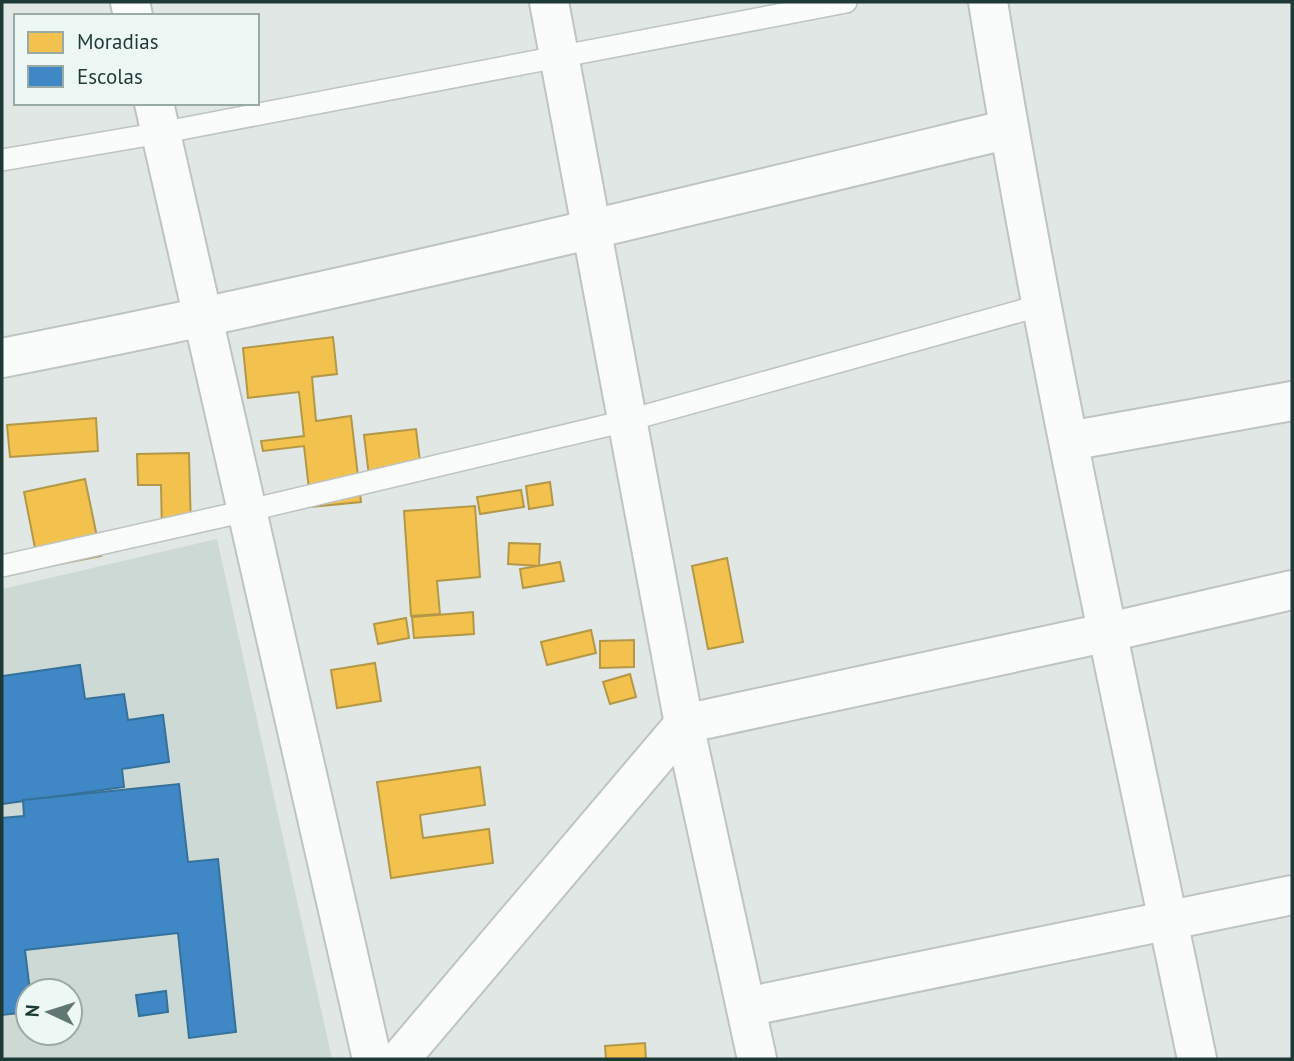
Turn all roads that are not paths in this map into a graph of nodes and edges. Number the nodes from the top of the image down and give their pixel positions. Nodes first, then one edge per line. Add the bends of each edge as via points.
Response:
1 (549, 2) edge
2 (846, 2) edge
3 (988, 2) edge
4 (559, 56) junction
5 (259, 102) edge
6 (241, 105) edge
7 (157, 118) edge
8 (1009, 129) junction
9 (2, 160) edge
10 (592, 230) junction
11 (1042, 305) junction
12 (202, 319) junction
13 (2, 358) edge
14 (1292, 401) edge
15 (626, 421) junction
16 (1069, 441) junction
17 (246, 511) junction
18 (2, 566) edge
19 (1292, 590) edge
20 (1108, 632) junction
21 (684, 724) junction
22 (1292, 895) edge
23 (1168, 922) junction
24 (746, 1007) junction
25 (372, 1059) edge
26 (400, 1059) edge
27 (757, 1059) edge
28 (1197, 1059) edge

1 - 4 street
2 - 4 lane
3 - 8 street
4 - 5 lane
4 - 10 street
6 - 7 lane
7 - 9 lane
7 - 12 street
8 - 10 street
8 - 11 street
10 - 12 street
10 - 15 street
11 - 15 lane
11 - 16 street
12 - 13 street
12 - 17 street
14 - 16 street
15 - 17 lane
15 - 21 street
16 - 20 street
17 - 18 lane
17 - 25 street
19 - 20 street
20 - 21 street
20 - 23 street
21 - 24 street
21 - 26 street
22 - 23 street
23 - 24 street
23 - 28 street
24 - 27 street

